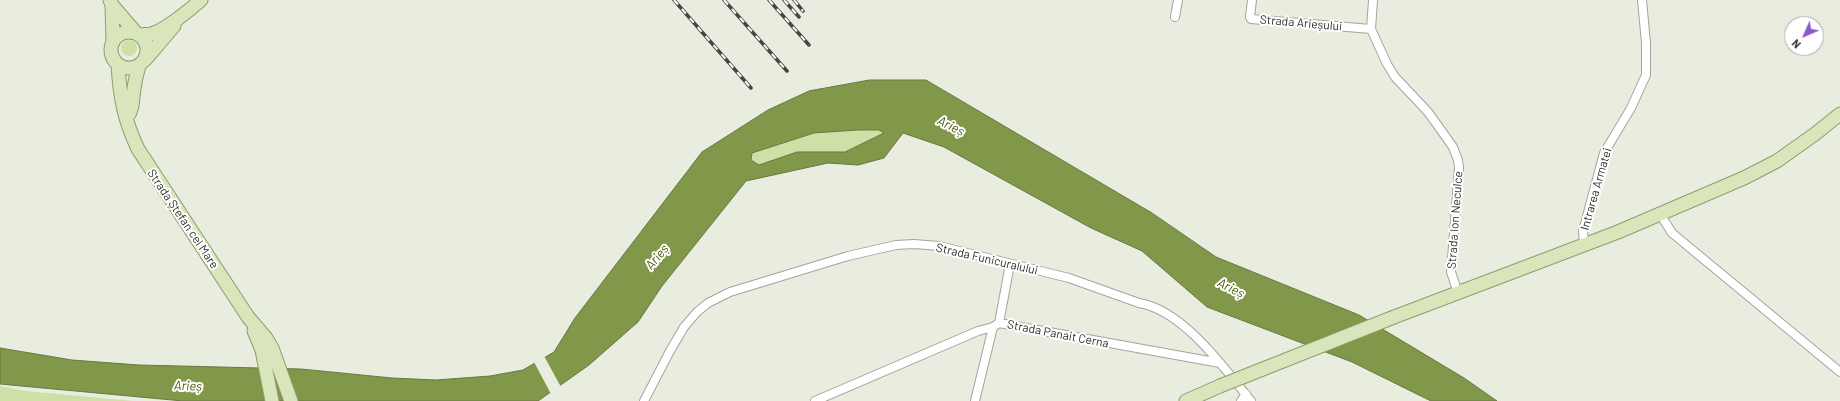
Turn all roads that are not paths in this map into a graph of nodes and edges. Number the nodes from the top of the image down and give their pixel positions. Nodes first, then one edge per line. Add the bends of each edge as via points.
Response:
1 (201, 0) edge
2 (1178, 0) edge
3 (1252, 0) edge
4 (1373, 0) edge
5 (1642, 0) edge
6 (111, 3) edge
7 (1175, 18) dead end
8 (180, 19) junction
9 (1371, 29) junction
10 (138, 34) junction
11 (113, 41) junction
12 (141, 64) junction
13 (118, 65) junction
14 (1840, 114) edge
15 (127, 117) junction
16 (1660, 214) junction
17 (1584, 244) junction
18 (1010, 264) junction
19 (1458, 293) junction
20 (996, 325) junction
21 (267, 349) junction
22 (1220, 363) junction
23 (1840, 372) edge
24 (1243, 398) edge
25 (272, 401) edge
26 (291, 401) edge
27 (644, 401) edge
28 (815, 401) edge
29 (975, 401) edge
30 (1186, 401) edge
31 (1252, 401) edge

1 - 8 main road
2 - 7 street
3 - 9 street, Strada Arieșului via 1252,19
4 - 9 street
5 - 17 street, Intrarea Armatei via 1646,75 1631,108 1604,153 1583,231
6 - 10 main road, Strada Ștefan cel Mare
6 - 11 main road, Strada Ștefan cel Mare
8 - 10 main road via 151,34
8 - 12 main road
9 - 19 street, Strada Ion Neculce via 1390,71 1428,112 1453,147 1458,160 1451,272
10 - 11 main road via 127,32
10 - 12 main road, Strada Ștefan cel Mare via 147,44 148,51
11 - 13 main road, Strada Ștefan cel Mare via 112,56
12 - 13 main road via 127,68
12 - 15 main road, Strada Ștefan cel Mare via 133,90 133,105
13 - 15 main road, Strada Ștefan cel Mare via 122,105
14 - 16 main road via 1776,161 1744,178
15 - 21 main road, Strada Ștefan cel Mare via 131,134 144,161 248,316
16 - 17 main road
16 - 23 street via 1672,234
17 - 19 main road
18 - 20 street
18 - 22 street, Strada Funicuralului via 1069,278 1151,305 1171,315
18 - 27 street, Strada Funicuralului via 939,246 896,245 848,256 730,292 708,303 684,327
19 - 30 main road, bridge
20 - 22 street, Strada Panait Cerna
20 - 28 street, Strada Panait Cerna
20 - 29 street
21 - 25 main road, Strada Ștefan cel Mare
21 - 26 main road, Strada Ștefan cel Mare
22 - 24 street, Strada Funicuralului via 1228,370
24 - 31 street, Strada Funicuralului

